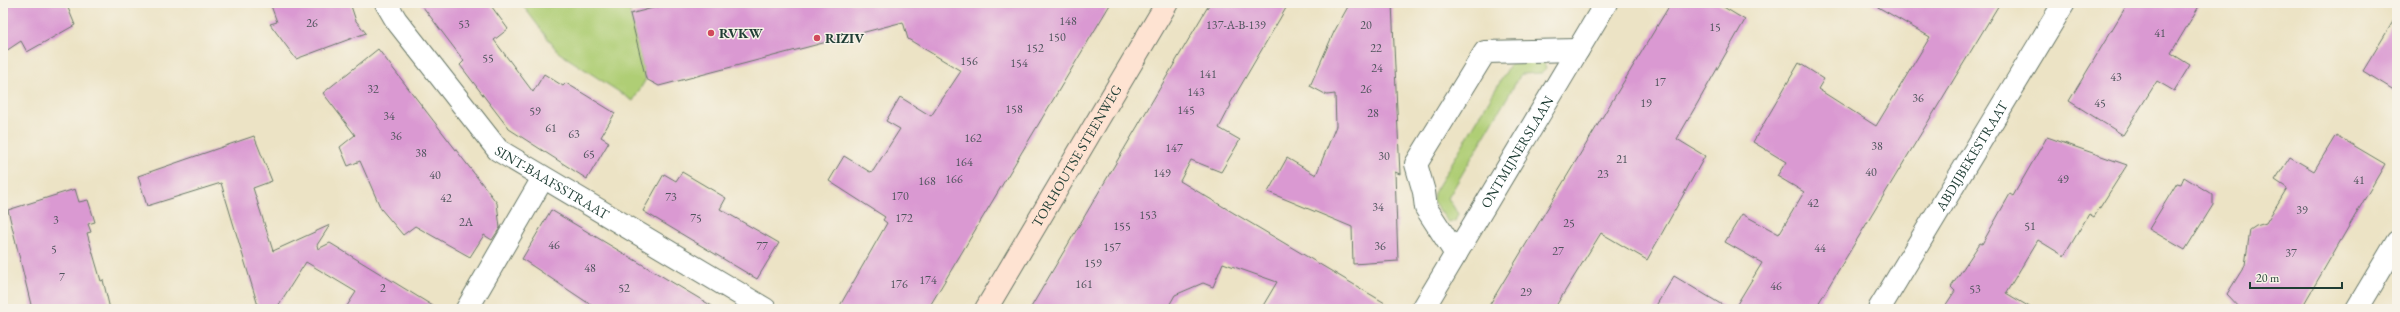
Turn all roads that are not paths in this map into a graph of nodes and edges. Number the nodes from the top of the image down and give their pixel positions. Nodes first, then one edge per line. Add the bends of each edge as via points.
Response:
1 (386, 3) edge
2 (1167, 3) edge
3 (1606, 3) edge
4 (2064, 3) edge
5 (1578, 50) junction
6 (543, 178) junction
7 (2397, 242) edge
8 (1456, 254) junction
9 (467, 309) edge
10 (765, 309) edge
11 (986, 309) edge
12 (1423, 309) edge
13 (1879, 309) edge
14 (2357, 309) edge

1 - 6 street, SINT-BAAFSSTRAAT via 396,20 490,142 512,160
2 - 11 main road, TORHOUTSE STEENWEG
3 - 5 street, ONTMIJNERSLAAN
4 - 13 street, ABDIJBEKESTRAAT
5 - 8 street, ONTMIJNERSLAAN
5 - 8 street via 1485,52 1416,164 1426,208
6 - 9 street
6 - 10 street, SINT-BAAFSSTRAAT
7 - 14 street
8 - 12 street, ONTMIJNERSLAAN

